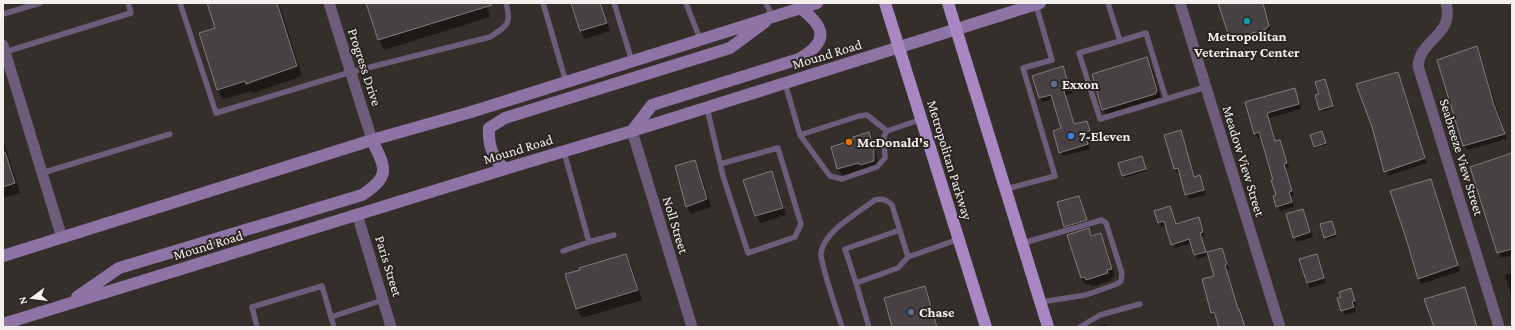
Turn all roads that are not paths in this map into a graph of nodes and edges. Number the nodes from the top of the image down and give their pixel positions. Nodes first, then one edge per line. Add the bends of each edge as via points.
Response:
1 (40, 3) edge
2 (128, 3) edge
3 (180, 3) edge
4 (329, 3) edge
5 (506, 3) edge
6 (543, 3) edge
7 (614, 3) edge
8 (686, 3) edge
9 (766, 3) edge
10 (817, 3) edge
11 (885, 3) edge
12 (948, 3) edge
13 (1037, 3) edge
14 (1108, 3) edge
15 (1180, 3) edge
16 (1446, 3) edge
17 (800, 8) junction
18 (3, 14) edge
19 (772, 16) junction
20 (957, 30) junction
21 (700, 39) junction
22 (1120, 41) junction
23 (4, 48) edge
24 (899, 48) junction
25 (632, 61) junction
26 (351, 72) junction
27 (566, 83) junction
28 (785, 83) junction
29 (1206, 87) junction
30 (1166, 99) junction
31 (707, 108) junction
32 (922, 119) junction
33 (632, 131) junction
34 (887, 131) junction
35 (170, 134) dead end
36 (800, 135) junction
37 (372, 140) junction
38 (564, 151) junction
39 (720, 164) junction
40 (505, 169) junction
41 (42, 173) junction
42 (1006, 189) junction
43 (357, 214) junction
44 (900, 230) junction
45 (614, 235) dead end
46 (62, 238) junction
47 (959, 239) junction
48 (589, 242) junction
49 (1023, 243) junction
50 (563, 251) dead end
51 (3, 256) edge
52 (908, 257) junction
53 (856, 283) junction
54 (383, 300) junction
55 (1041, 302) junction
56 (66, 304) junction
57 (1140, 304) dead end
58 (331, 317) junction
59 (3, 324) edge
60 (983, 326) edge
61 (258, 327) edge
62 (334, 327) edge
63 (392, 327) edge
64 (692, 327) edge
65 (842, 327) edge
66 (869, 327) edge
67 (1048, 327) edge
68 (1080, 327) edge
69 (1280, 327) edge
70 (1499, 327) edge

1 - 18 lane
2 - 23 lane via 131,13
3 - 26 lane via 216,113
4 - 26 street, Progress Drive
5 - 26 lane via 509,22 504,29 490,37
6 - 27 lane
7 - 25 lane
8 - 21 lane
9 - 19 lane
10 - 17 main road
11 - 24 main road, Metropolitan Parkway
12 - 20 main road
13 - 20 main road, Mound Road
13 - 42 lane via 1052,60 1023,68 1055,176
14 - 22 lane
15 - 29 street, Meadow View Street
16 - 70 street, Seabreeze View Street via 1448,18 1445,27 1423,52 1418,66
17 - 19 main road
17 - 33 main road via 812,17 821,34 820,42 812,51 798,59 652,105
19 - 21 main road
19 - 40 main road via 730,48 505,118 493,124 489,128 490,145 497,162
20 - 24 main road, Mound Road
20 - 42 main road
21 - 25 main road
22 - 30 lane via 1146,33
22 - 30 lane via 1079,53 1100,119
23 - 41 street
24 - 28 main road, Mound Road
24 - 32 main road, Metropolitan Parkway
25 - 27 main road
26 - 37 street, Progress Drive
27 - 37 main road
28 - 31 main road, Mound Road
28 - 36 lane
29 - 30 lane
29 - 69 street, Meadow View Street
31 - 33 main road, Mound Road
31 - 39 lane
32 - 34 lane
32 - 47 main road, Metropolitan Parkway
33 - 38 main road, Mound Road
33 - 64 street, Noll Street
34 - 36 lane via 867,115
34 - 36 lane via 884,136 885,158 877,167 842,179 830,176
35 - 41 lane
37 - 46 main road
37 - 56 main road via 382,161 382,178 377,185 362,195 119,268
38 - 40 main road, Mound Road
38 - 48 lane
39 - 39 lane via 778,148 801,224 795,237 748,253
40 - 43 main road, Mound Road
41 - 46 street
42 - 49 main road
43 - 54 street, Paris Street
43 - 56 main road, Mound Road
44 - 52 lane
44 - 53 lane via 845,249
44 - 65 lane via 892,205 888,200 882,199 875,200 839,226 826,240 821,254
45 - 48 lane
46 - 51 main road
47 - 52 lane
47 - 60 main road, Metropolitan Parkway
48 - 50 lane
49 - 55 main road
49 - 55 lane via 1102,220 1106,223 1122,274 1121,281 1117,284 1086,295
52 - 53 lane via 898,268
53 - 66 lane
54 - 58 lane
54 - 63 street, Paris Street
55 - 67 main road
56 - 59 main road, Mound Road
57 - 68 lane via 1100,315
58 - 61 lane via 322,286 252,307
58 - 62 lane

